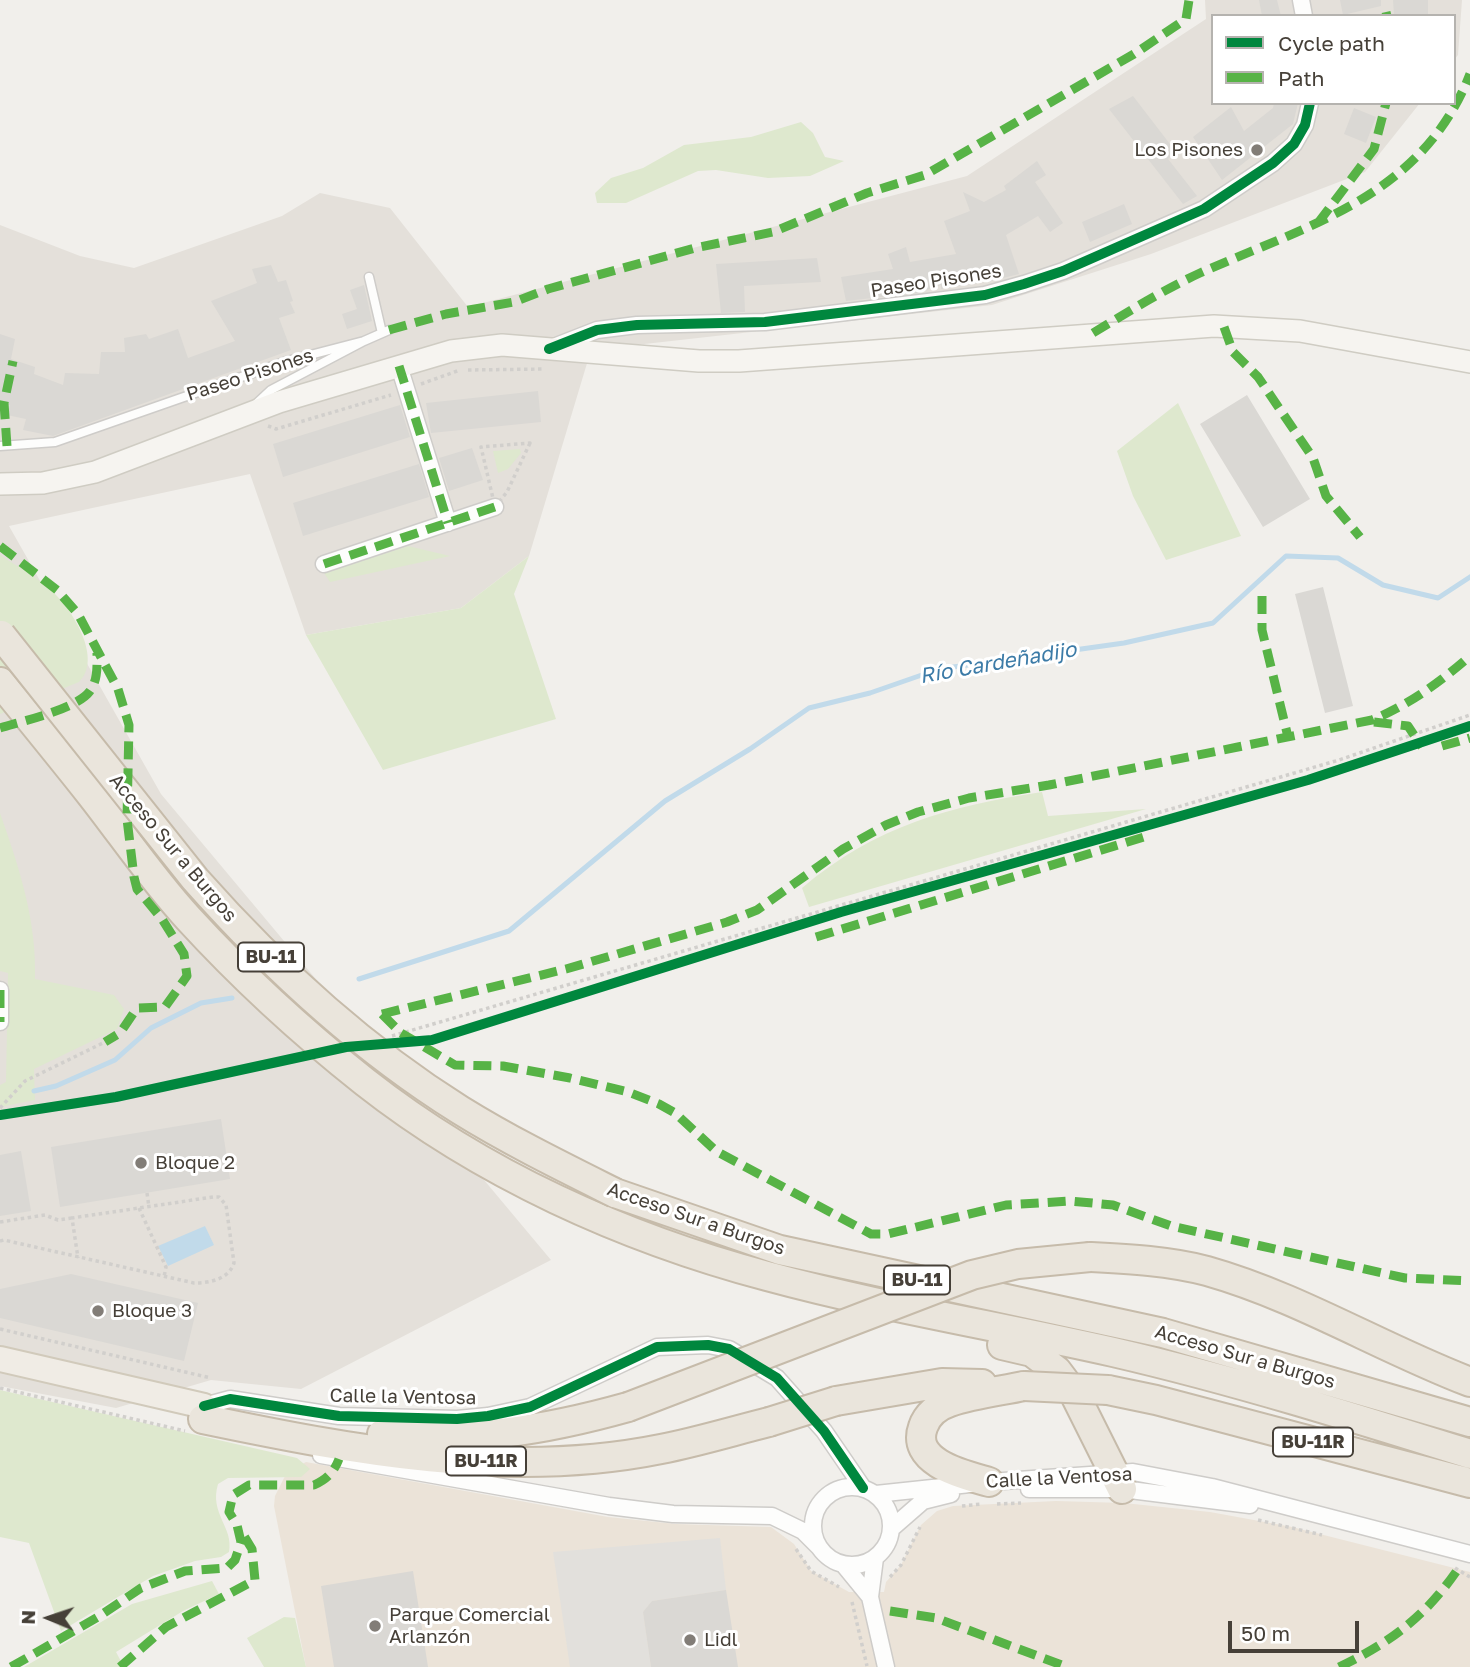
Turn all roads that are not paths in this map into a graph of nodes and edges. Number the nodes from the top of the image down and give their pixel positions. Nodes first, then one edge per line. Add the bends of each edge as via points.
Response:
1 (1310, 105) edge
2 (369, 277) dead end
3 (364, 341) junction
4 (550, 359) junction
5 (1470, 362) edge
6 (399, 366) junction
7 (253, 420) junction
8 (0, 446) edge
9 (0, 484) edge
10 (495, 507) road end
11 (448, 523) junction
12 (324, 564) dead end
13 (1, 635) edge
14 (0, 681) edge
15 (0, 990) edge
16 (0, 1022) edge
17 (603, 1222) junction
18 (0, 1359) edge
19 (0, 1375) edge
20 (1470, 1382) edge
21 (1024, 1386) junction
22 (200, 1419) junction
23 (1470, 1422) edge
24 (1470, 1454) edge
25 (1117, 1480) junction
26 (1470, 1483) edge
27 (967, 1487) junction
28 (869, 1491) junction
29 (892, 1528) junction
30 (819, 1547) junction
31 (1470, 1554) edge
32 (875, 1558) junction
33 (843, 1564) junction
34 (870, 1597) junction
35 (886, 1667) edge

1 - 4 street, Paseo Pisones via 1294,144 1238,187 1204,209 1063,271 985,295 765,322 597,330
2 - 3 lane via 385,332
3 - 7 lane, Paseo Pisones via 271,390
3 - 8 lane, Paseo Pisones via 287,361 55,442
4 - 5 main road, Paseo Pisones via 614,354 739,361 1214,326 1300,331
4 - 6 main road, Paseo Pisones via 502,345
6 - 7 main road, Paseo Pisones via 279,402
6 - 11 street
7 - 9 main road, Paseo Pisones via 95,472 43,483
10 - 11 street
11 - 12 street
13 - 23 highway, Acceso Sur a Burgos / BU-11, bridge via 223,911 315,1000 460,1110 615,1193 779,1250 1163,1333
14 - 17 highway, Acceso Sur a Burgos / BU-11 via 126,845 244,976 366,1083 476,1157
15 - 16 street
17 - 24 highway, Acceso Sur a Burgos / BU-11 via 765,1276 1252,1386
17 - 25 highway via 694,1270 741,1285 1032,1352 1057,1371 1074,1395
18 - 22 main road, Calle la Ventosa
19 - 22 main road, Calle la Ventosa
20 - 22 highway, BU-11R, bridge via 1304,1306 1208,1272 1164,1262 1090,1257 1018,1264 972,1275 628,1408 549,1428 461,1438 265,1419
21 - 22 highway, BU-11R, bridge via 943,1383 836,1401 659,1449 521,1461 367,1450
21 - 26 highway, BU-11R, bridge via 1108,1390 1156,1400
21 - 27 highway via 948,1402 925,1420 923,1447
22 - 28 street, Calle la Ventosa via 230,1399 339,1416 488,1416 530,1407 657,1347 708,1345 729,1349 777,1378
22 - 30 street, Calle la Ventosa via 227,1434 344,1460 595,1504 673,1514 772,1516 803,1531
25 - 27 street, Calle la Ventosa
25 - 27 street, Calle la Ventosa
25 - 31 street, Calle la Ventosa via 1133,1472 1212,1488
27 - 28 street, Calle la Ventosa
27 - 29 street, Calle la Ventosa via 923,1501
28 - 29 street via 885,1503
28 - 30 street via 836,1490 817,1508 814,1535
29 - 32 street via 884,1550
30 - 33 street
32 - 33 street
32 - 34 street
33 - 34 street
34 - 35 street

